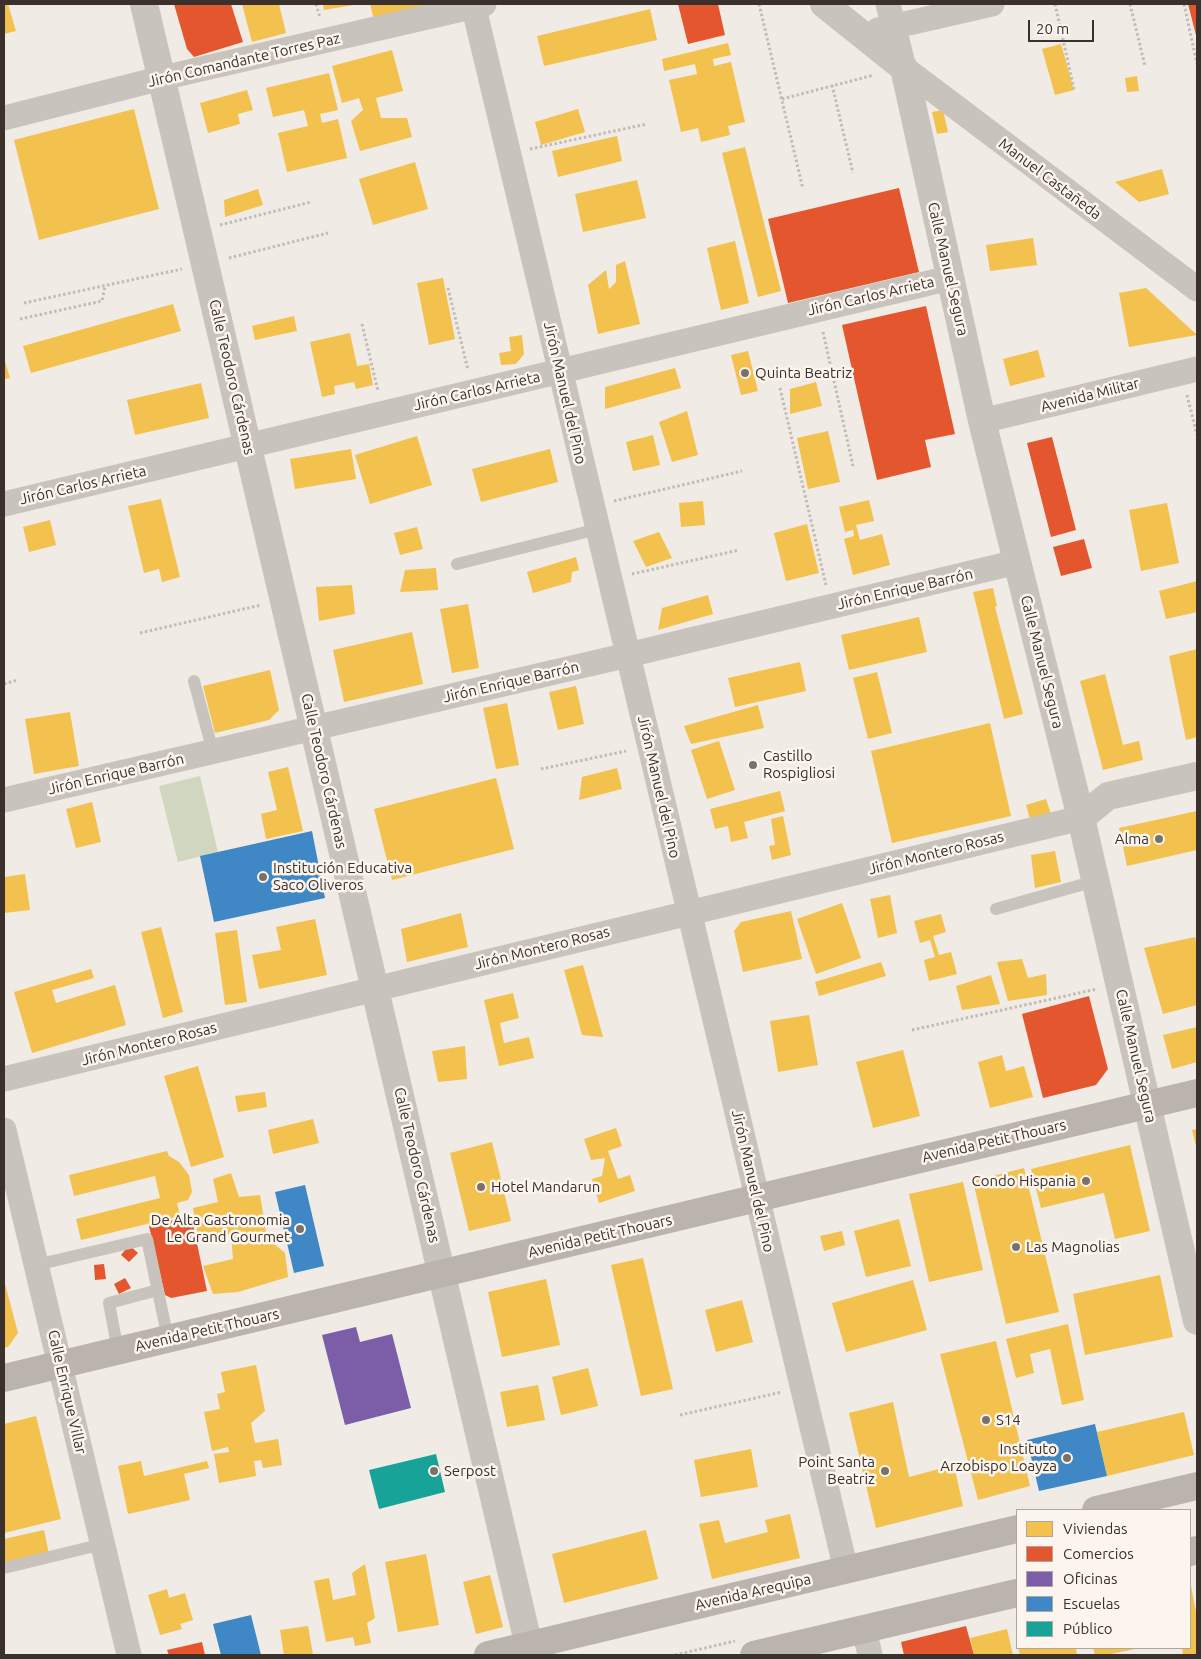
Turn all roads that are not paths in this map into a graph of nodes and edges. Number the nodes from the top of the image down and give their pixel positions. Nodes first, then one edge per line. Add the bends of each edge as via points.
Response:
1 (144, 4) edge
2 (824, 4) edge
3 (992, 4) edge
4 (477, 5) edge
5 (890, 15) edge
6 (853, 26) junction
7 (904, 68) junction
8 (162, 78) junction
9 (4, 118) edge
10 (950, 278) junction
11 (1197, 290) edge
12 (560, 371) junction
13 (1189, 371) edge
14 (982, 421) junction
15 (248, 446) junction
16 (4, 504) edge
17 (595, 518) junction
18 (1018, 562) junction
19 (457, 564) dead end
20 (628, 655) junction
21 (194, 681) dead end
22 (314, 728) junction
23 (213, 752) junction
24 (1197, 776) edge
25 (4, 800) edge
26 (1081, 818) junction
27 (1096, 881) junction
28 (996, 909) dead end
29 (689, 912) junction
30 (375, 988) junction
31 (4, 1079) edge
32 (1197, 1093) edge
33 (1147, 1105) junction
34 (4, 1130) edge
35 (757, 1198) junction
36 (36, 1265) junction
37 (442, 1273) junction
38 (158, 1290) junction
39 (1197, 1321) edge
40 (168, 1339) junction
41 (118, 1351) junction
42 (60, 1365) junction
43 (4, 1378) edge
44 (1197, 1486) edge
45 (1100, 1509) edge
46 (1016, 1529) edge
47 (103, 1544) junction
48 (4, 1568) edge
49 (846, 1570) junction
50 (1016, 1593) edge
51 (864, 1629) junction
52 (530, 1650) edge
53 (129, 1655) edge
54 (488, 1655) edge
55 (754, 1655) edge
56 (870, 1655) edge

1 - 8 street, Calle Teodoro Cárdenas
2 - 6 street
3 - 5 street
4 - 8 street, Jirón Comandante Torres Paz
4 - 12 street, Jirón Manuel del Pino
5 - 6 street via 880,30
5 - 7 street, Calle Manuel Segura
6 - 7 street
7 - 10 street, Calle Manuel Segura
7 - 11 street, Manuel Castañeda
8 - 9 street, Jirón Comandante Torres Paz
8 - 15 street, Calle Teodoro Cárdenas
10 - 12 street, Jirón Carlos Arrieta
10 - 14 street, Calle Manuel Segura
12 - 15 street, Jirón Carlos Arrieta
12 - 17 street, Jirón Manuel del Pino
13 - 14 street, Avenida Militar
14 - 18 street, Calle Manuel Segura
15 - 16 street, Jirón Carlos Arrieta
15 - 22 street, Calle Teodoro Cárdenas
17 - 19 lane
17 - 20 street, Jirón Manuel del Pino
18 - 20 street, Jirón Enrique Barrón
18 - 26 street, Calle Manuel Segura
20 - 22 street, Jirón Enrique Barrón
20 - 29 street, Jirón Manuel del Pino
21 - 23 lane
22 - 23 street, Jirón Enrique Barrón
22 - 30 street, Calle Teodoro Cárdenas
23 - 25 street, Jirón Enrique Barrón
24 - 26 street via 1108,796
26 - 27 street, Calle Manuel Segura
26 - 29 street, Jirón Montero Rosas
27 - 28 lane
27 - 33 street, Calle Manuel Segura
29 - 30 street, Jirón Montero Rosas
29 - 35 street, Jirón Manuel del Pino
30 - 31 street, Jirón Montero Rosas
30 - 37 street, Calle Teodoro Cárdenas
32 - 33 main road, Avenida Petit Thouars
33 - 35 main road, Avenida Petit Thouars
33 - 39 street, Calle Manuel Segura
34 - 36 street, Calle Enrique Villar
35 - 37 main road, Avenida Petit Thouars
35 - 49 street, Jirón Manuel del Pino
36 - 38 lane via 147,1239
36 - 42 street, Calle Enrique Villar
37 - 40 main road, Avenida Petit Thouars
37 - 52 street, Calle Teodoro Cárdenas
38 - 40 lane
38 - 41 lane via 109,1303
40 - 41 main road, Avenida Petit Thouars
41 - 42 main road, Avenida Petit Thouars
42 - 43 main road, Avenida Petit Thouars
42 - 47 street, Calle Enrique Villar
44 - 45 main road
46 - 49 main road, Avenida Arequipa
47 - 48 lane
47 - 53 street, Calle Enrique Villar
49 - 52 main road, Avenida Arequipa
50 - 51 main road
51 - 55 main road
51 - 56 street
52 - 54 main road, Avenida Arequipa

